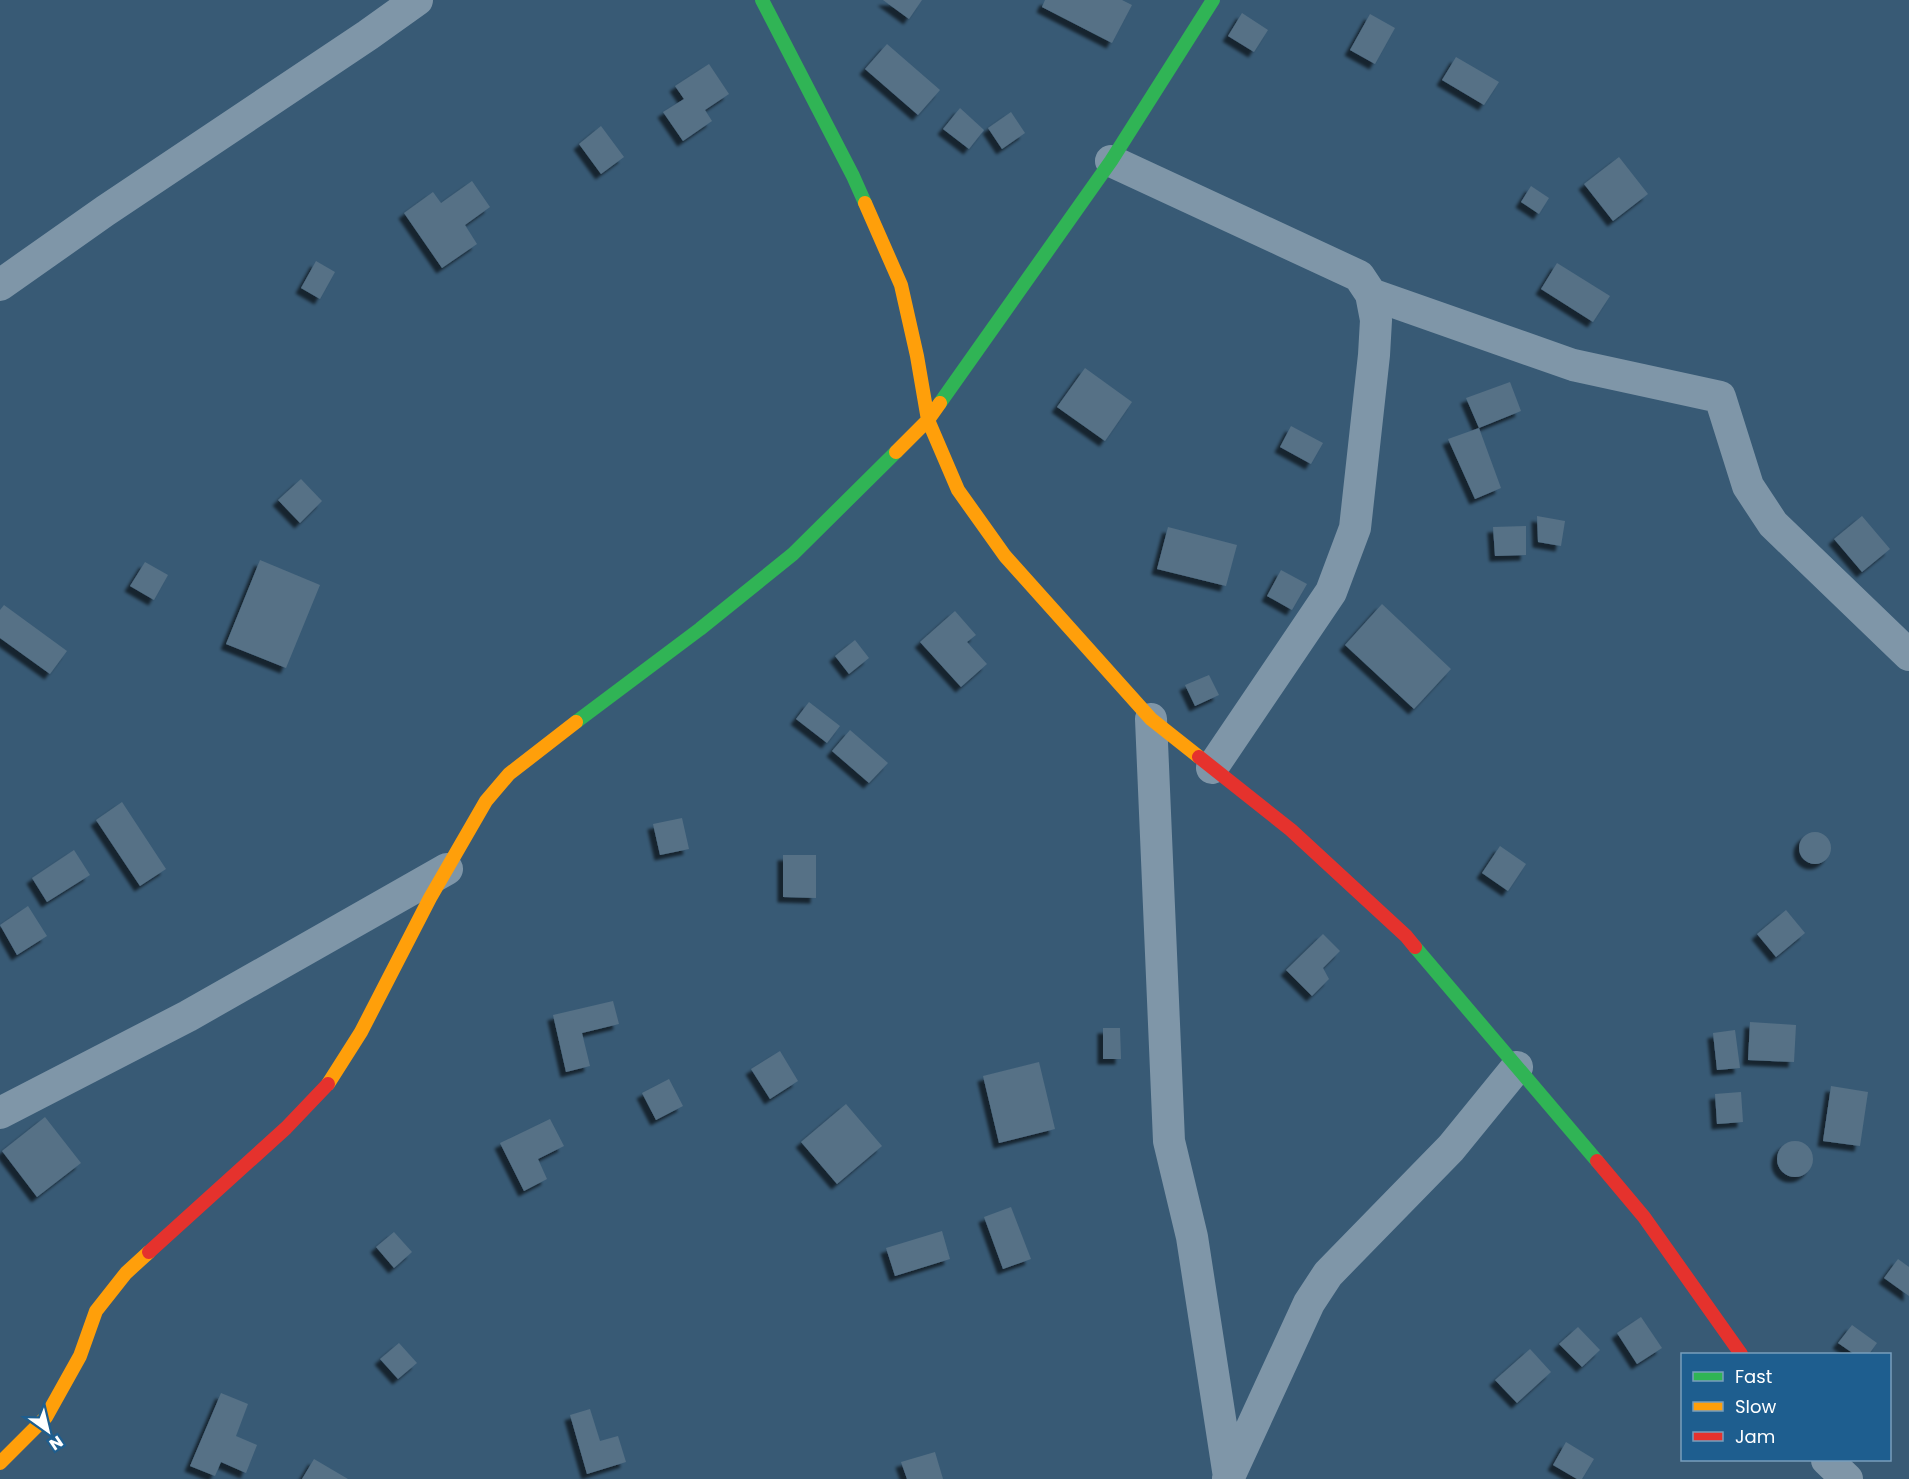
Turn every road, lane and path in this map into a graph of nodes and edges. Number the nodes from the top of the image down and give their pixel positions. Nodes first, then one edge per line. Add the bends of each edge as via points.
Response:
1 (417, 0) edge
2 (762, 0) edge
3 (1214, 0) edge
4 (1111, 161) junction
5 (0, 285) edge
6 (1371, 294) junction
7 (928, 420) junction
8 (1909, 655) edge
9 (1151, 719) junction
10 (1212, 768) junction
11 (447, 869) junction
12 (1517, 1067) junction
13 (0, 1113) edge
14 (1741, 1353) edge
15 (1828, 1461) edge
16 (0, 1463) edge
17 (1229, 1478) edge
18 (1846, 1479) edge

1 - 5 street
2 - 7 street via 853,176 901,285
3 - 4 street
4 - 6 street via 1359,276
4 - 7 street
6 - 8 street via 1573,365 1720,397 1748,486 1773,524
6 - 10 street via 1376,320 1374,355 1355,528 1331,592
7 - 9 street via 958,490 1005,555
7 - 11 street via 793,554 508,774 486,801
9 - 10 street
9 - 17 street via 1168,1141 1192,1237
10 - 12 street via 1291,830 1406,936
11 - 13 street via 188,1016
11 - 16 street via 361,1032 327,1085 286,1128 126,1273 96,1311 80,1356 46,1416
12 - 14 street via 1644,1217
12 - 17 street via 1451,1148 1328,1274 1309,1303
15 - 18 street

